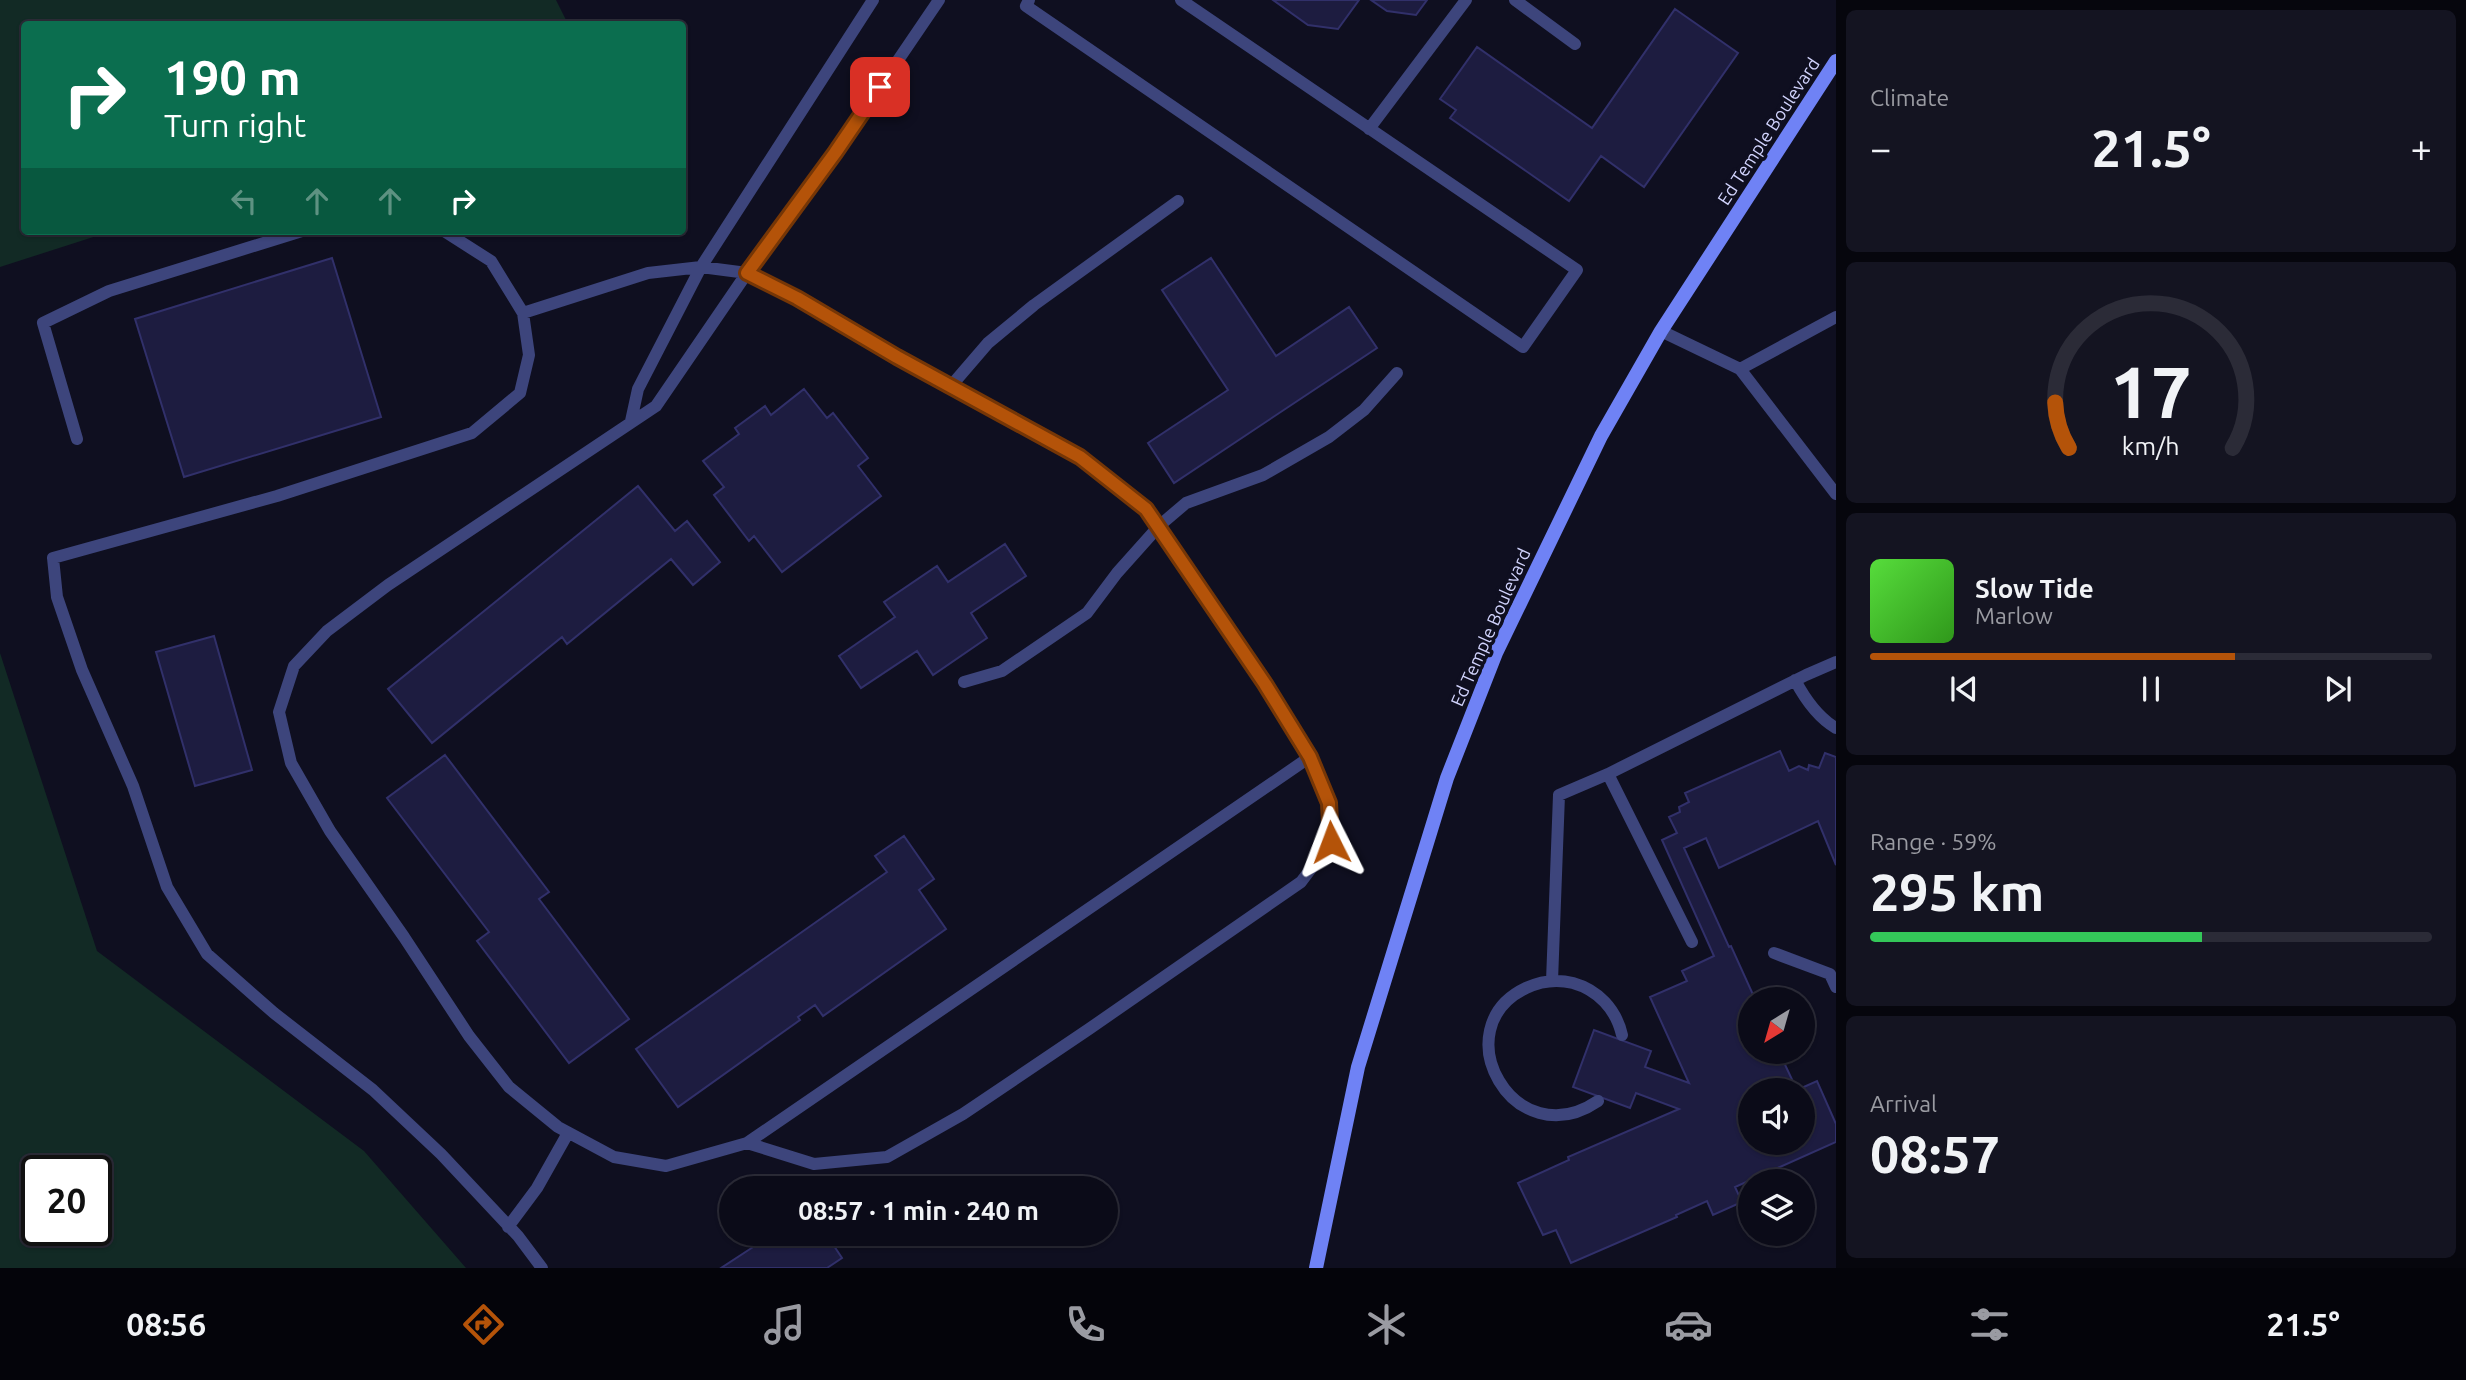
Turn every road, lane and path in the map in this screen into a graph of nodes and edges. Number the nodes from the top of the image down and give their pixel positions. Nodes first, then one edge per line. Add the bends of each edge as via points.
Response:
1 (873, 0) edge
2 (939, 0) edge
3 (1029, 0) edge
4 (1181, 0) edge
5 (1466, 0) edge
6 (1515, 0) edge
7 (1575, 44) dead end
8 (1836, 61) edge
9 (1369, 129) junction
10 (1178, 201) dead end
11 (289, 235) edge
12 (450, 235) edge
13 (701, 267) junction
14 (747, 273) junction
15 (523, 313) junction
16 (1836, 317) edge
17 (1661, 331) junction
18 (1740, 369) junction
19 (1397, 373) dead end
20 (951, 386) junction
21 (631, 421) junction
22 (77, 439) dead end
23 (1836, 494) edge
24 (1159, 526) junction
25 (1836, 662) edge
26 (1796, 680) junction
27 (964, 682) dead end
28 (1836, 727) edge
29 (1310, 757) junction
30 (1608, 774) junction
31 (1692, 942) dead end
32 (1774, 953) dead end
33 (1833, 972) edge
34 (1552, 981) junction
35 (1836, 987) edge
36 (1622, 1035) dead end
37 (1598, 1101) dead end
38 (568, 1133) junction
39 (747, 1143) junction
40 (508, 1227) junction
41 (542, 1268) edge
42 (1317, 1268) edge

1 - 13 lane
2 - 14 lane
3 - 9 lane via 1026,6 1523,347 1577,270
4 - 9 lane
5 - 9 lane
6 - 7 lane
8 - 17 main road, Ed Temple Boulevard
10 - 20 lane via 1034,305 988,344
11 - 22 lane via 109,291 43,323
12 - 15 lane via 491,261
13 - 14 lane
13 - 15 lane via 648,273
13 - 21 lane via 638,389
14 - 20 lane
14 - 21 lane via 656,406
15 - 40 lane via 529,355 520,393 472,433 277,496 53,558 57,597 82,670 133,786 167,887 207,954 373,1090 442,1154
16 - 18 lane
17 - 18 lane
17 - 42 main road, Ed Temple Boulevard via 1556,527 1496,653 1447,778 1358,1067
18 - 23 lane
19 - 24 lane via 1364,410 1329,437 1263,475 1186,503
20 - 24 lane via 1080,457 1146,509
21 - 38 lane via 327,631 293,666 279,712 291,763 330,831 469,1036 509,1087
24 - 27 lane via 1087,612 1002,671
24 - 29 lane
25 - 26 lane
26 - 28 lane via 1811,706
26 - 30 lane
29 - 39 lane
29 - 39 lane via 1329,803 1331,842 1301,882 1089,1028 963,1114 887,1157 814,1164
30 - 31 lane
30 - 34 lane via 1559,795
32 - 33 lane
33 - 35 lane
34 - 36 lane via 1570,982 1594,992 1613,1011
34 - 37 lane via 1521,990 1502,1007 1489,1040 1493,1072 1511,1097 1538,1113 1565,1115
38 - 39 lane via 614,1157 666,1166
38 - 40 lane
40 - 41 lane

